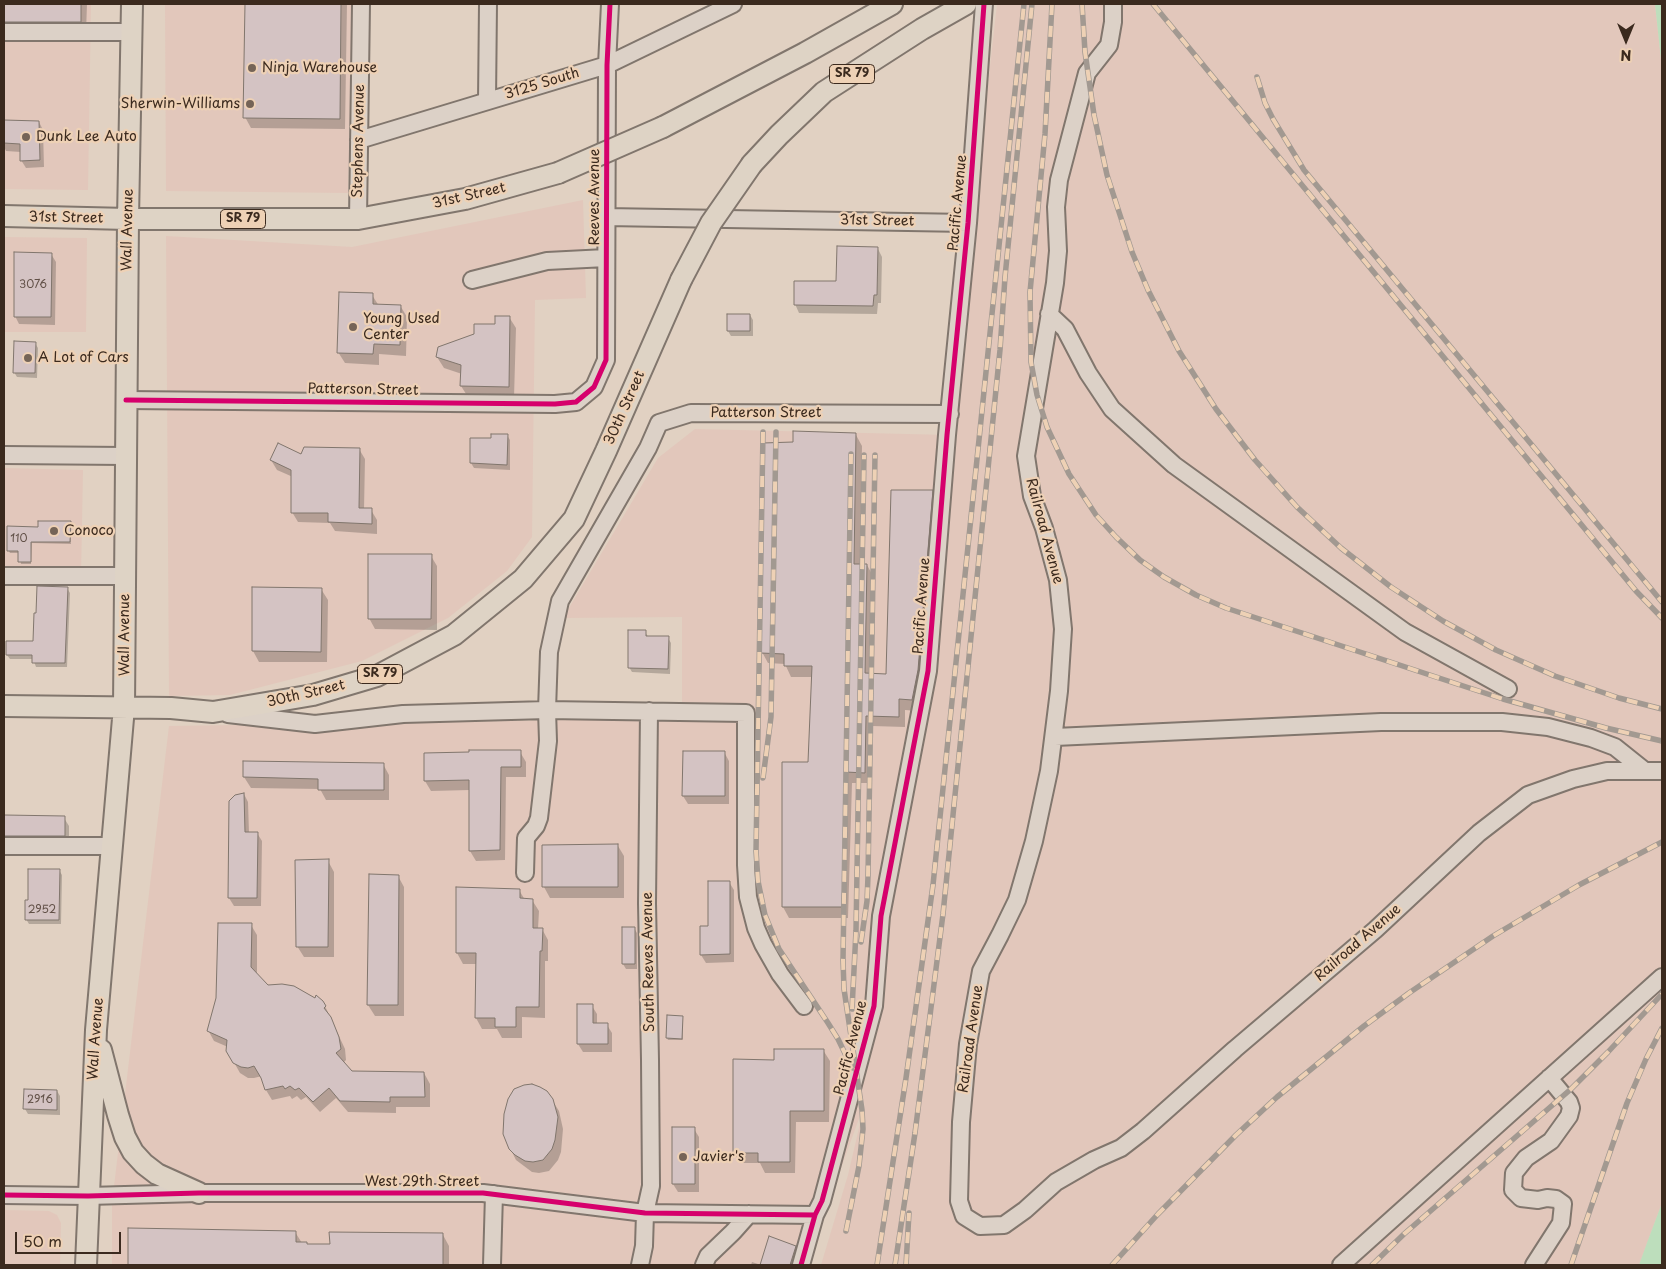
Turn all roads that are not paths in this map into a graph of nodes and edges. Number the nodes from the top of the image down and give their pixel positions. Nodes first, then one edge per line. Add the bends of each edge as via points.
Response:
1 (132, 4) edge
2 (361, 4) edge
3 (488, 4) edge
4 (610, 4) edge
5 (733, 4) edge
6 (892, 4) edge
7 (966, 4) edge
8 (984, 4) edge
9 (1113, 4) edge
10 (4, 32) edge
11 (132, 32) junction
12 (607, 65) junction
13 (487, 101) junction
14 (359, 140) junction
15 (4, 216) edge
16 (606, 217) junction
17 (128, 219) junction
18 (358, 219) junction
19 (968, 223) junction
20 (606, 258) junction
21 (472, 280) dead end
22 (1050, 314) junction
23 (594, 387) joint
24 (126, 400) junction
25 (950, 414) junction
26 (4, 455) edge
27 (126, 456) junction
28 (4, 576) edge
29 (125, 576) junction
30 (1508, 689) dead end
31 (4, 706) edge
32 (124, 707) junction
33 (547, 710) junction
34 (648, 711) junction
35 (213, 712) junction
36 (1055, 737) junction
37 (1662, 770) edge
38 (1645, 771) junction
39 (4, 846) edge
40 (112, 846) junction
41 (525, 873) dead end
42 (1662, 977) edge
43 (804, 1006) dead end
44 (96, 1030) junction
45 (1549, 1078) junction
46 (199, 1193) junction
47 (494, 1194) junction
48 (4, 1195) edge
49 (88, 1196) junction
50 (818, 1208) junction
51 (645, 1213) junction
52 (749, 1214) junction
53 (86, 1265) edge
54 (492, 1265) edge
55 (640, 1265) edge
56 (704, 1265) edge
57 (801, 1265) edge
58 (1341, 1265) edge
59 (1534, 1265) edge

1 - 11 main road, Wall Avenue
2 - 14 street, Stephens Avenue
3 - 13 street
4 - 12 street, Reeves Avenue
5 - 12 street, 3125 South
6 - 18 main road, 31st Street / SR 79, bridge via 805,54 663,127 558,173 465,199
7 - 35 main road, 30th Street / SR 79, bridge via 824,92 752,164 711,223 681,280 574,519 523,579 454,635 377,676 313,695
8 - 19 street, Pacific Avenue
9 - 22 street, Railroad Avenue via 1114,22 1109,45 1088,73 1059,180 1056,207 1058,251
10 - 11 street
11 - 17 main road, Wall Avenue
12 - 13 street, 3125 South
12 - 16 street, Reeves Avenue
13 - 14 street, 3125 South
14 - 18 street, Stephens Avenue
15 - 17 main road, 31st Street / SR 79
16 - 19 street, 31st Street
16 - 20 street, Reeves Avenue
17 - 18 main road, 31st Street / SR 79
17 - 24 main road, Wall Avenue
19 - 25 street, Pacific Avenue
20 - 21 street via 547,261
20 - 23 street, Reeves Avenue via 606,360
22 - 30 street via 1065,330 1112,409 1174,465 1405,632
22 - 36 street, Railroad Avenue via 1026,456 1032,496 1058,580 1063,629
23 - 24 street, Patterson Street via 576,402 555,404
24 - 27 main road, Wall Avenue
25 - 33 street, Patterson Street via 691,412 659,423 648,448 560,601 549,652
25 - 50 street, Pacific Avenue via 928,671 881,916 874,1006
26 - 27 street
27 - 29 main road, Wall Avenue
28 - 29 street
29 - 32 main road, Wall Avenue
31 - 32 main road, 30th Street / SR 79
32 - 35 main road, 30th Street / SR 79
32 - 40 main road, Wall Avenue
33 - 34 street, 30th Street
33 - 35 street, 30th Street via 403,714 315,724
33 - 41 street, Patterson Street via 548,741 539,818 526,838
34 - 43 street, 30th Street via 746,712 746,865 751,913 762,944
34 - 51 street, South Reeves Avenue via 650,1186
36 - 38 street via 1381,722 1502,722 1548,726 1591,738 1615,747
36 - 38 street, Railroad Avenue via 1034,841 1017,900 981,972 968,1044 961,1122 959,1201 964,1216 980,1226 1004,1225 1056,1182 1121,1148 1143,1131 1375,930 1479,833 1528,795 1607,771
37 - 38 street, Railroad Avenue
39 - 40 street
40 - 44 main road, Wall Avenue
42 - 45 street
44 - 46 main road via 118,1115 133,1152 157,1174
44 - 49 main road, Wall Avenue
45 - 58 street
45 - 59 street via 1569,1102 1569,1116 1551,1141 1526,1158 1514,1174 1513,1190 1521,1198 1556,1199 1563,1204 1561,1223
46 - 47 street, West 29th Street
46 - 49 street, West 29th Street
47 - 51 street, West 29th Street
47 - 54 street
48 - 49 street, West 29th Street
49 - 53 main road, Wall Avenue
50 - 52 street, West 29th Street
50 - 57 street, Pacific Avenue
51 - 52 street, West 29th Street
51 - 55 street, South Reeves Avenue
52 - 56 street via 708,1256

